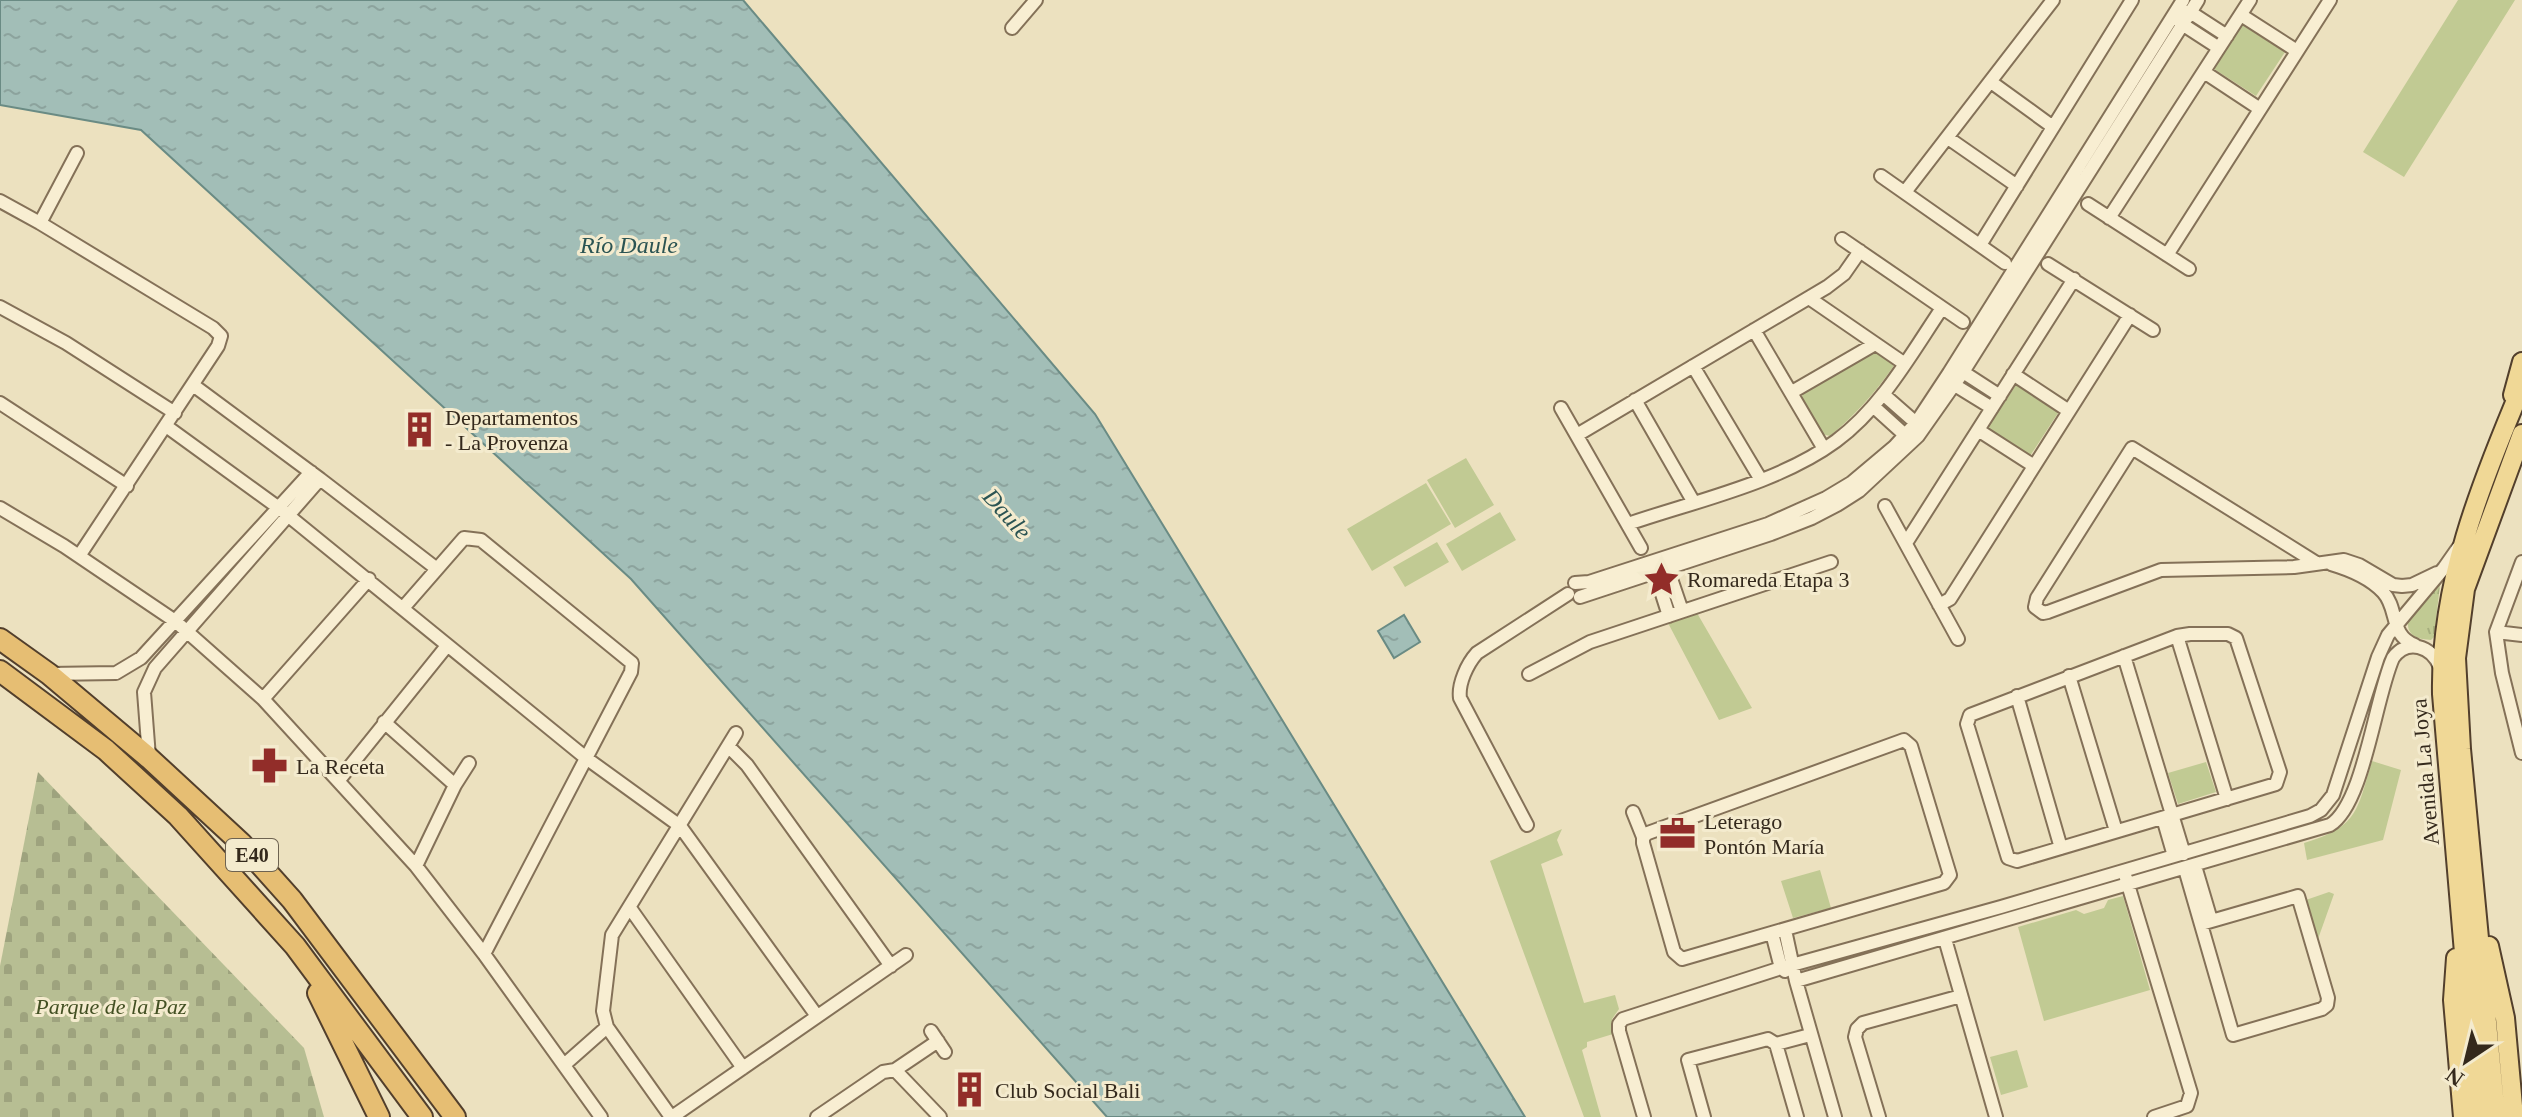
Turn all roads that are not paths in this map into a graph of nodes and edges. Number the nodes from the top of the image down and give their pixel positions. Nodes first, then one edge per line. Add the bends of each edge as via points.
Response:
1 (1036, 0) edge
2 (2053, 0) edge
3 (2131, 0) edge
4 (2183, 0) edge
5 (2198, 0) edge
6 (2250, 0) edge
7 (2330, 0) edge
8 (2190, 12) junction
9 (2241, 15) junction
10 (2179, 18) junction
11 (1012, 28) dead end
12 (2227, 36) junction
13 (2219, 48) junction
14 (2297, 51) junction
15 (2204, 72) junction
16 (1991, 82) junction
17 (2260, 109) junction
18 (2053, 127) junction
19 (1948, 138) junction
20 (77, 153) dead end
21 (1881, 176) dead end
22 (2017, 186) junction
23 (1905, 192) junction
24 (0, 201) edge
25 (2088, 204) dead end
26 (2109, 218) junction
27 (40, 223) junction
28 (1842, 239) dead end
29 (1980, 245) junction
30 (1860, 251) junction
31 (2167, 255) junction
32 (2005, 263) dead end
33 (2048, 264) dead end
34 (2189, 269) dead end
35 (2074, 279) junction
36 (1809, 298) junction
37 (0, 307) edge
38 (1942, 308) junction
39 (2130, 315) junction
40 (1963, 322) dead end
41 (1754, 330) junction
42 (2153, 330) dead end
43 (1875, 344) junction
44 (2522, 362) edge
45 (1905, 364) junction
46 (1693, 366) junction
47 (2013, 374) junction
48 (1955, 376) junction
49 (193, 385) junction
50 (2522, 386) edge
51 (1792, 392) junction
52 (1883, 394) junction
53 (2000, 396) junction
54 (1635, 400) junction
55 (0, 403) edge
56 (1873, 406) junction
57 (1561, 408) dead end
58 (1992, 408) junction
59 (2069, 411) junction
60 (175, 413) junction
61 (166, 426) junction
62 (1978, 430) junction
63 (1913, 431) junction
64 (2502, 432) junction
65 (2522, 434) edge
66 (1577, 435) junction
67 (2522, 441) edge
68 (1824, 449) junction
69 (2511, 465) junction
70 (2034, 466) junction
71 (316, 475) junction
72 (1761, 480) junction
73 (127, 486) junction
74 (1693, 501) junction
75 (1885, 506) dead end
76 (0, 508) edge
77 (284, 511) junction
78 (2469, 520) junction
79 (1628, 524) junction
80 (1906, 543) junction
81 (1641, 548) dead end
82 (79, 556) junction
83 (1831, 562) dead end
84 (2319, 562) junction
85 (2522, 562) edge
86 (1660, 566) junction
87 (2444, 568) junction
88 (437, 569) junction
89 (369, 579) junction
90 (1939, 605) junction
91 (403, 608) junction
92 (1682, 611) junction
93 (1669, 616) junction
94 (175, 621) junction
95 (2396, 625) junction
96 (188, 631) junction
97 (2496, 632) junction
98 (2522, 635) edge
99 (2177, 636) junction
100 (0, 639) edge
101 (1958, 639) dead end
102 (2416, 646) junction
103 (446, 647) junction
104 (2124, 656) junction
105 (2441, 670) junction
106 (0, 671) edge
107 (49, 674) junction
108 (1529, 674) dead end
109 (2069, 676) junction
110 (2017, 696) junction
111 (263, 699) junction
112 (384, 722) junction
113 (736, 733) dead end
114 (728, 746) junction
115 (2522, 753) edge
116 (149, 758) junction
117 (586, 758) junction
118 (469, 763) dead end
119 (2341, 774) junction
120 (2357, 778) junction
121 (339, 780) junction
122 (455, 785) junction
123 (2227, 799) junction
124 (1633, 812) dead end
125 (2167, 817) junction
126 (1527, 825) dead end
127 (680, 826) junction
128 (2116, 831) junction
129 (1643, 837) junction
130 (2061, 848) junction
131 (2179, 855) junction
132 (416, 866) junction
133 (2190, 867) junction
134 (2125, 871) junction
135 (2129, 885) junction
136 (2468, 899) junction
137 (630, 908) junction
138 (2206, 922) junction
139 (1778, 932) junction
140 (1945, 939) junction
141 (295, 946) junction
142 (484, 954) junction
143 (906, 955) dead end
144 (891, 966) junction
145 (1787, 967) junction
146 (1796, 981) junction
147 (1961, 996) junction
148 (817, 1016) junction
149 (607, 1027) junction
150 (1810, 1035) junction
151 (938, 1042) dead end
152 (1776, 1044) junction
153 (564, 1065) junction
154 (743, 1068) junction
155 (895, 1070) junction
156 (831, 1106) junction
157 (379, 1117) edge
158 (422, 1117) edge
159 (455, 1117) edge
160 (601, 1117) edge
161 (672, 1117) edge
162 (817, 1117) edge
163 (840, 1117) edge
164 (940, 1117) edge
165 (1644, 1117) edge
166 (1704, 1117) edge
167 (1797, 1117) edge
168 (1835, 1117) edge
169 (1879, 1117) edge
170 (1996, 1117) edge
171 (2154, 1117) edge
172 (2463, 1117) edge
173 (2478, 1117) edge
174 (2496, 1117) edge
175 (2514, 1117) edge

1 - 11 street
2 - 16 street
3 - 18 street
4 - 10 street
5 - 8 street
6 - 9 street
7 - 14 street
8 - 10 street
8 - 12 street
9 - 12 street
9 - 14 street
10 - 13 street
10 - 48 street
12 - 13 street
13 - 15 street
14 - 17 street
15 - 17 street
15 - 26 street
16 - 18 street
16 - 19 street
17 - 31 street
18 - 22 street
19 - 22 street
19 - 23 street
20 - 27 street
21 - 23 street
22 - 29 street
23 - 29 street
24 - 27 street
25 - 26 street
26 - 31 street
27 - 49 street via 221,336
28 - 30 street
29 - 32 street
30 - 36 street via 1844,274
30 - 38 street
31 - 34 street
33 - 35 street
35 - 39 street
35 - 47 street
36 - 41 street
36 - 43 street
37 - 60 street
38 - 40 street
38 - 45 street
39 - 42 street
39 - 59 street
41 - 46 street
41 - 51 street
43 - 45 street
43 - 51 street
44 - 64 main road
45 - 52 street
46 - 54 street
46 - 72 street
47 - 53 street
47 - 59 street
48 - 53 street
48 - 58 street
48 - 63 street
49 - 60 street
49 - 71 street
50 - 64 main road
51 - 68 street
52 - 56 street
52 - 63 street
53 - 58 street
54 - 66 street
54 - 74 street
55 - 73 street
56 - 63 street
56 - 68 street
57 - 66 street
58 - 62 street
59 - 70 street
60 - 61 street
61 - 73 street
61 - 77 street
62 - 70 street
62 - 80 street
63 - 86 street via 1851,483 1803,510
64 - 78 main road, Avenida La Joya
65 - 69 main road
66 - 79 street
67 - 69 main road
68 - 72 street
69 - 136 main road, Avenida La Joya via 2473,561 2457,636
70 - 90 street via 1950,599
71 - 77 street
71 - 88 street
72 - 74 street
73 - 82 street
74 - 79 street
75 - 80 street
76 - 82 street
77 - 89 street
77 - 94 street
77 - 96 street
78 - 87 street
78 - 105 main road, Avenida La Joya via 2449,596
79 - 81 street
80 - 90 street
82 - 94 street
83 - 92 street
84 - 84 street via 2132,448 2035,607 2048,612 2161,570
84 - 87 street via 2349,561 2402,586
84 - 95 street via 2353,572 2383,592
85 - 97 street
86 - 92 street
86 - 93 street
86 - 126 street via 1589,582 1469,663 1460,698
87 - 95 street
88 - 91 street
88 - 117 street via 464,538 481,540 632,663
89 - 91 street
89 - 111 street
90 - 101 street
91 - 103 street
92 - 93 street
93 - 108 street via 1590,642
94 - 96 street
94 - 107 street via 141,658 116,673
95 - 102 street via 2403,640
95 - 119 street via 2382,647
96 - 111 street
96 - 116 street via 146,683
97 - 98 street
97 - 115 street
99 - 104 street
99 - 123 street
99 - 123 street via 2236,638 2280,772 2273,786
100 - 107 highway, E40
102 - 105 street via 2434,655
102 - 120 street via 2397,653 2389,668
103 - 112 street
103 - 117 street
104 - 109 street
104 - 125 street
105 - 136 main road, Avenida La Joya
106 - 141 highway, E40 via 106,750 178,816
107 - 116 highway, E40
109 - 110 street
109 - 128 street
110 - 130 street
110 - 130 street via 1973,712 1967,724 2008,858 2017,861
111 - 121 street
112 - 121 street
112 - 122 street
113 - 114 street
114 - 127 street
114 - 144 street
116 - 159 highway, E40 via 241,843 292,900
117 - 127 street
117 - 142 street
118 - 122 street
119 - 120 street
119 - 131 street via 2328,804 2315,814
120 - 133 street via 2346,810 2330,825
121 - 132 street
122 - 132 street
123 - 125 street
124 - 129 street
125 - 128 street
125 - 131 street
127 - 137 street
127 - 148 street
128 - 130 street
129 - 139 street via 1679,958
129 - 139 street via 1907,740 1949,879
131 - 134 street
132 - 142 street
133 - 135 street
133 - 138 street
134 - 135 street
134 - 145 street
135 - 140 street
135 - 171 street via 2191,1093 2187,1106
136 - 172 main road via 2453,1000
136 - 173 main road, Avenida La Joya
136 - 174 main road, Avenida La Joya
136 - 175 main road via 2500,989
137 - 149 street via 612,935 603,1011
137 - 154 street
138 - 138 street via 2233,1035 2327,1005 2298,896
139 - 145 street
140 - 146 street
140 - 147 street
141 - 157 highway
141 - 158 highway, E40
142 - 153 street
143 - 144 street
144 - 148 street
145 - 146 street
145 - 165 street via 1621,1021 1619,1031
146 - 150 street
147 - 169 street via 1857,1029
147 - 170 street
148 - 154 street
149 - 153 street
149 - 161 street
150 - 152 street
150 - 168 street
151 - 155 street
152 - 166 street via 1768,1039 1688,1060
152 - 167 street
153 - 160 street
154 - 161 street
155 - 156 street via 883,1072
155 - 164 street
156 - 162 street
156 - 163 street

